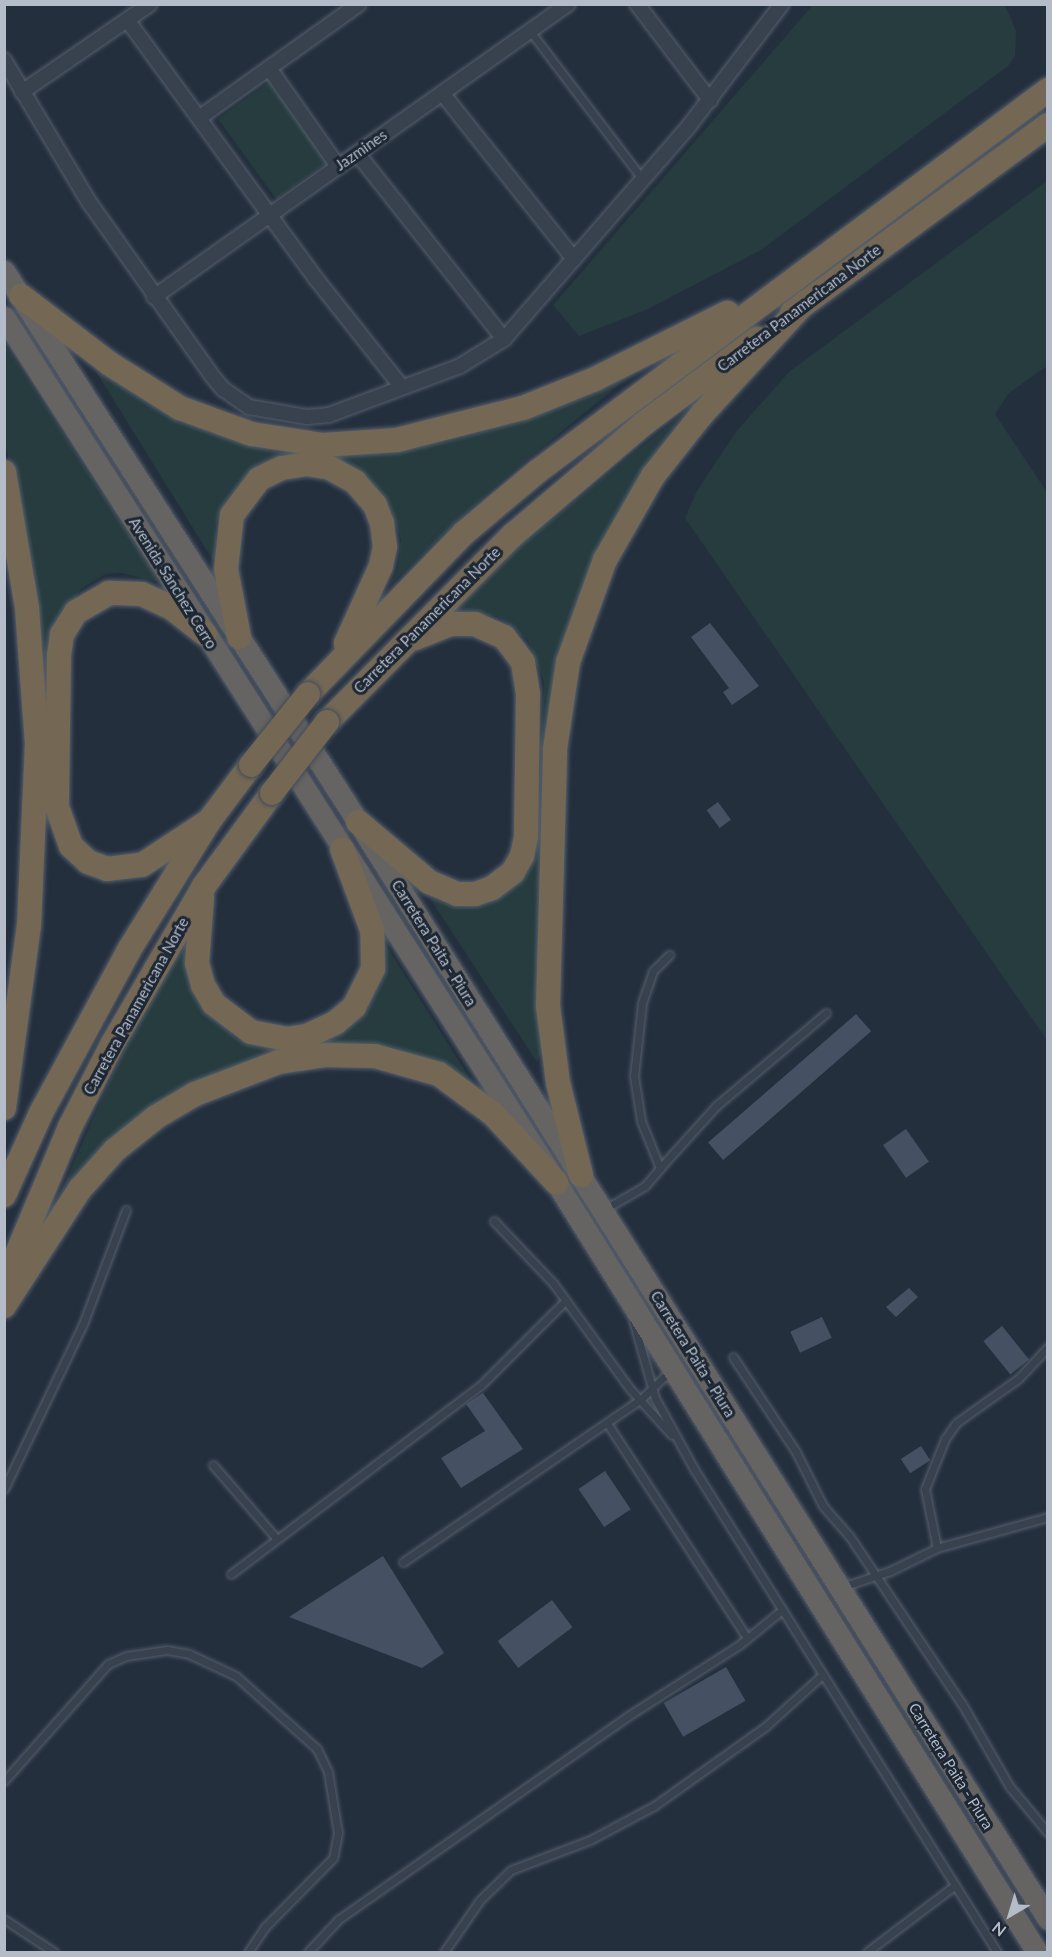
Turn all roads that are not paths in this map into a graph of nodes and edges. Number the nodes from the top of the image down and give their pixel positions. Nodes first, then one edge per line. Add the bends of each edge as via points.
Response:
1 (150, 4) edge
2 (359, 4) edge
3 (543, 4) edge
4 (568, 4) edge
5 (637, 4) edge
6 (782, 4) edge
7 (552, 16) junction
8 (128, 21) junction
9 (530, 31) junction
10 (4, 60) edge
11 (269, 68) junction
12 (1047, 90) edge
13 (22, 92) junction
14 (442, 93) junction
15 (710, 100) junction
16 (199, 118) junction
17 (1047, 125) edge
18 (357, 153) junction
19 (338, 166) junction
20 (643, 180) junction
21 (271, 215) junction
22 (574, 259) junction
23 (4, 271) edge
24 (788, 282) junction
25 (21, 297) junction
26 (154, 297) junction
27 (804, 303) junction
28 (4, 317) edge
29 (504, 339) junction
30 (401, 386) junction
31 (4, 472) edge
32 (205, 634) junction
33 (240, 637) junction
34 (398, 648) junction
35 (336, 662) junction
36 (337, 790) joint
37 (209, 821) junction
38 (358, 822) junction
39 (342, 849) junction
40 (204, 886) junction
41 (669, 955) dead end
42 (826, 1014) dead end
43 (4, 1108) edge
44 (660, 1168) junction
45 (581, 1175) junction
46 (556, 1182) junction
47 (4, 1195) edge
48 (126, 1210) dead end
49 (603, 1210) junction
50 (494, 1221) dead end
51 (4, 1285) edge
52 (626, 1297) junction
53 (566, 1300) junction
54 (4, 1306) edge
55 (1047, 1347) edge
56 (733, 1357) dead end
57 (671, 1369) junction
58 (652, 1391) junction
59 (640, 1400) junction
60 (607, 1423) junction
61 (680, 1443) junction
62 (213, 1465) dead end
63 (4, 1489) edge
64 (1047, 1517) edge
65 (276, 1538) junction
66 (937, 1548) junction
67 (403, 1562) dead end
68 (231, 1574) dead end
69 (873, 1577) junction
70 (839, 1587) junction
71 (782, 1610) junction
72 (747, 1638) junction
73 (822, 1675) junction
74 (4, 1781) edge
75 (1047, 1833) edge
76 (954, 1886) junction
77 (4, 1919) edge
78 (1047, 1919) edge
79 (54, 1953) edge
80 (248, 1953) edge
81 (308, 1953) edge
82 (444, 1953) edge
83 (867, 1953) edge
84 (996, 1953) edge
85 (1037, 1953) edge

1 - 8 street
2 - 11 street
3 - 7 street
4 - 7 street, Jazmines
5 - 15 street
6 - 15 street
7 - 9 street, Jazmines
8 - 13 street
8 - 16 street
9 - 14 street, Jazmines
9 - 20 lane
10 - 13 street
11 - 16 street
11 - 19 street
12 - 24 highway, Carretera Panamericana Norte
13 - 26 street via 89,202
14 - 18 street, Jazmines
14 - 22 street
15 - 20 street
16 - 21 street
17 - 27 highway, Carretera Panamericana Norte
18 - 19 street, Jazmines
18 - 29 street
19 - 21 street, Jazmines
20 - 22 street
21 - 26 street, Jazmines
21 - 30 street
22 - 29 street
23 - 25 highway, Avenida Sánchez Cerro
24 - 25 highway via 595,379 523,408 430,433 347,444 252,434 180,408 110,364
24 - 35 highway, Carretera Panamericana Norte via 626,403 464,533
25 - 33 highway, Avenida Sánchez Cerro
26 - 30 street via 223,389 249,407 284,416 329,415
27 - 34 highway, Carretera Panamericana Norte via 642,425 514,534
27 - 45 highway via 702,414 653,476 605,560 568,662 555,748 548,1006 558,1083
28 - 32 highway, Avenida Sánchez Cerro
29 - 30 street via 460,366
31 - 43 highway via 27,608 37,743 29,925
32 - 37 highway via 172,608 142,594 109,593 76,612 63,634 59,655 57,807 71,846 88,862 106,870 142,865
32 - 39 highway, Avenida Sánchez Cerro
33 - 35 highway via 225,555 229,526 237,506 251,487 276,471 306,464 330,468 369,496 382,523 385,546 377,579
33 - 36 highway, Avenida Sánchez Cerro
34 - 38 highway via 437,628 461,623 497,632 520,655 528,694 525,848 518,865 500,884 475,894 457,894 429,882
34 - 40 highway, Carretera Panamericana Norte, bridge via 327,722
35 - 37 highway, Carretera Panamericana Norte, bridge
36 - 38 highway, Carretera Paita - Piura
37 - 47 highway, Carretera Panamericana Norte via 84,1029
38 - 45 highway, Carretera Paita - Piura
39 - 40 highway via 372,930 373,969 354,1007 335,1023 306,1036 287,1039 251,1032 222,1013 207,994 199,974 196,949
39 - 46 highway, Carretera Paita - Piura
40 - 51 highway, Carretera Panamericana Norte via 118,1033 70,1127
41 - 44 lane via 653,971 642,1003 634,1076 641,1122
42 - 44 lane via 716,1106
44 - 49 lane via 645,1186
45 - 49 highway, Carretera Paita - Piura
46 - 52 highway, Carretera Paita - Piura
46 - 54 highway via 480,1102 439,1074 375,1056 326,1055 279,1062 195,1094 156,1117 115,1150 80,1189
48 - 63 lane via 83,1324
49 - 70 highway, Carretera Paita - Piura
50 - 53 lane
52 - 57 highway, Carretera Paita - Piura
52 - 58 lane
53 - 59 lane
53 - 65 lane via 481,1385
55 - 66 lane via 1018,1378 956,1424 945,1439 925,1489
56 - 69 lane via 796,1452 823,1506 850,1537
57 - 58 lane
57 - 85 highway, Carretera Paita - Piura
58 - 59 lane
58 - 61 lane
59 - 60 lane
59 - 61 lane
60 - 67 lane
60 - 72 lane
61 - 71 lane
62 - 65 lane
64 - 66 lane
65 - 68 lane
66 - 69 lane
69 - 70 lane
69 - 75 lane via 962,1704 1010,1787
70 - 78 highway, Carretera Paita - Piura
71 - 72 lane
71 - 73 lane
72 - 81 lane via 628,1716 349,1912
73 - 76 lane
73 - 82 lane via 766,1726 654,1806 590,1840 512,1870 480,1900
74 - 80 lane via 108,1664 126,1656 167,1650 189,1654 236,1676 317,1749 328,1773 339,1833 333,1858 265,1927
76 - 83 lane
76 - 84 lane
77 - 79 lane

